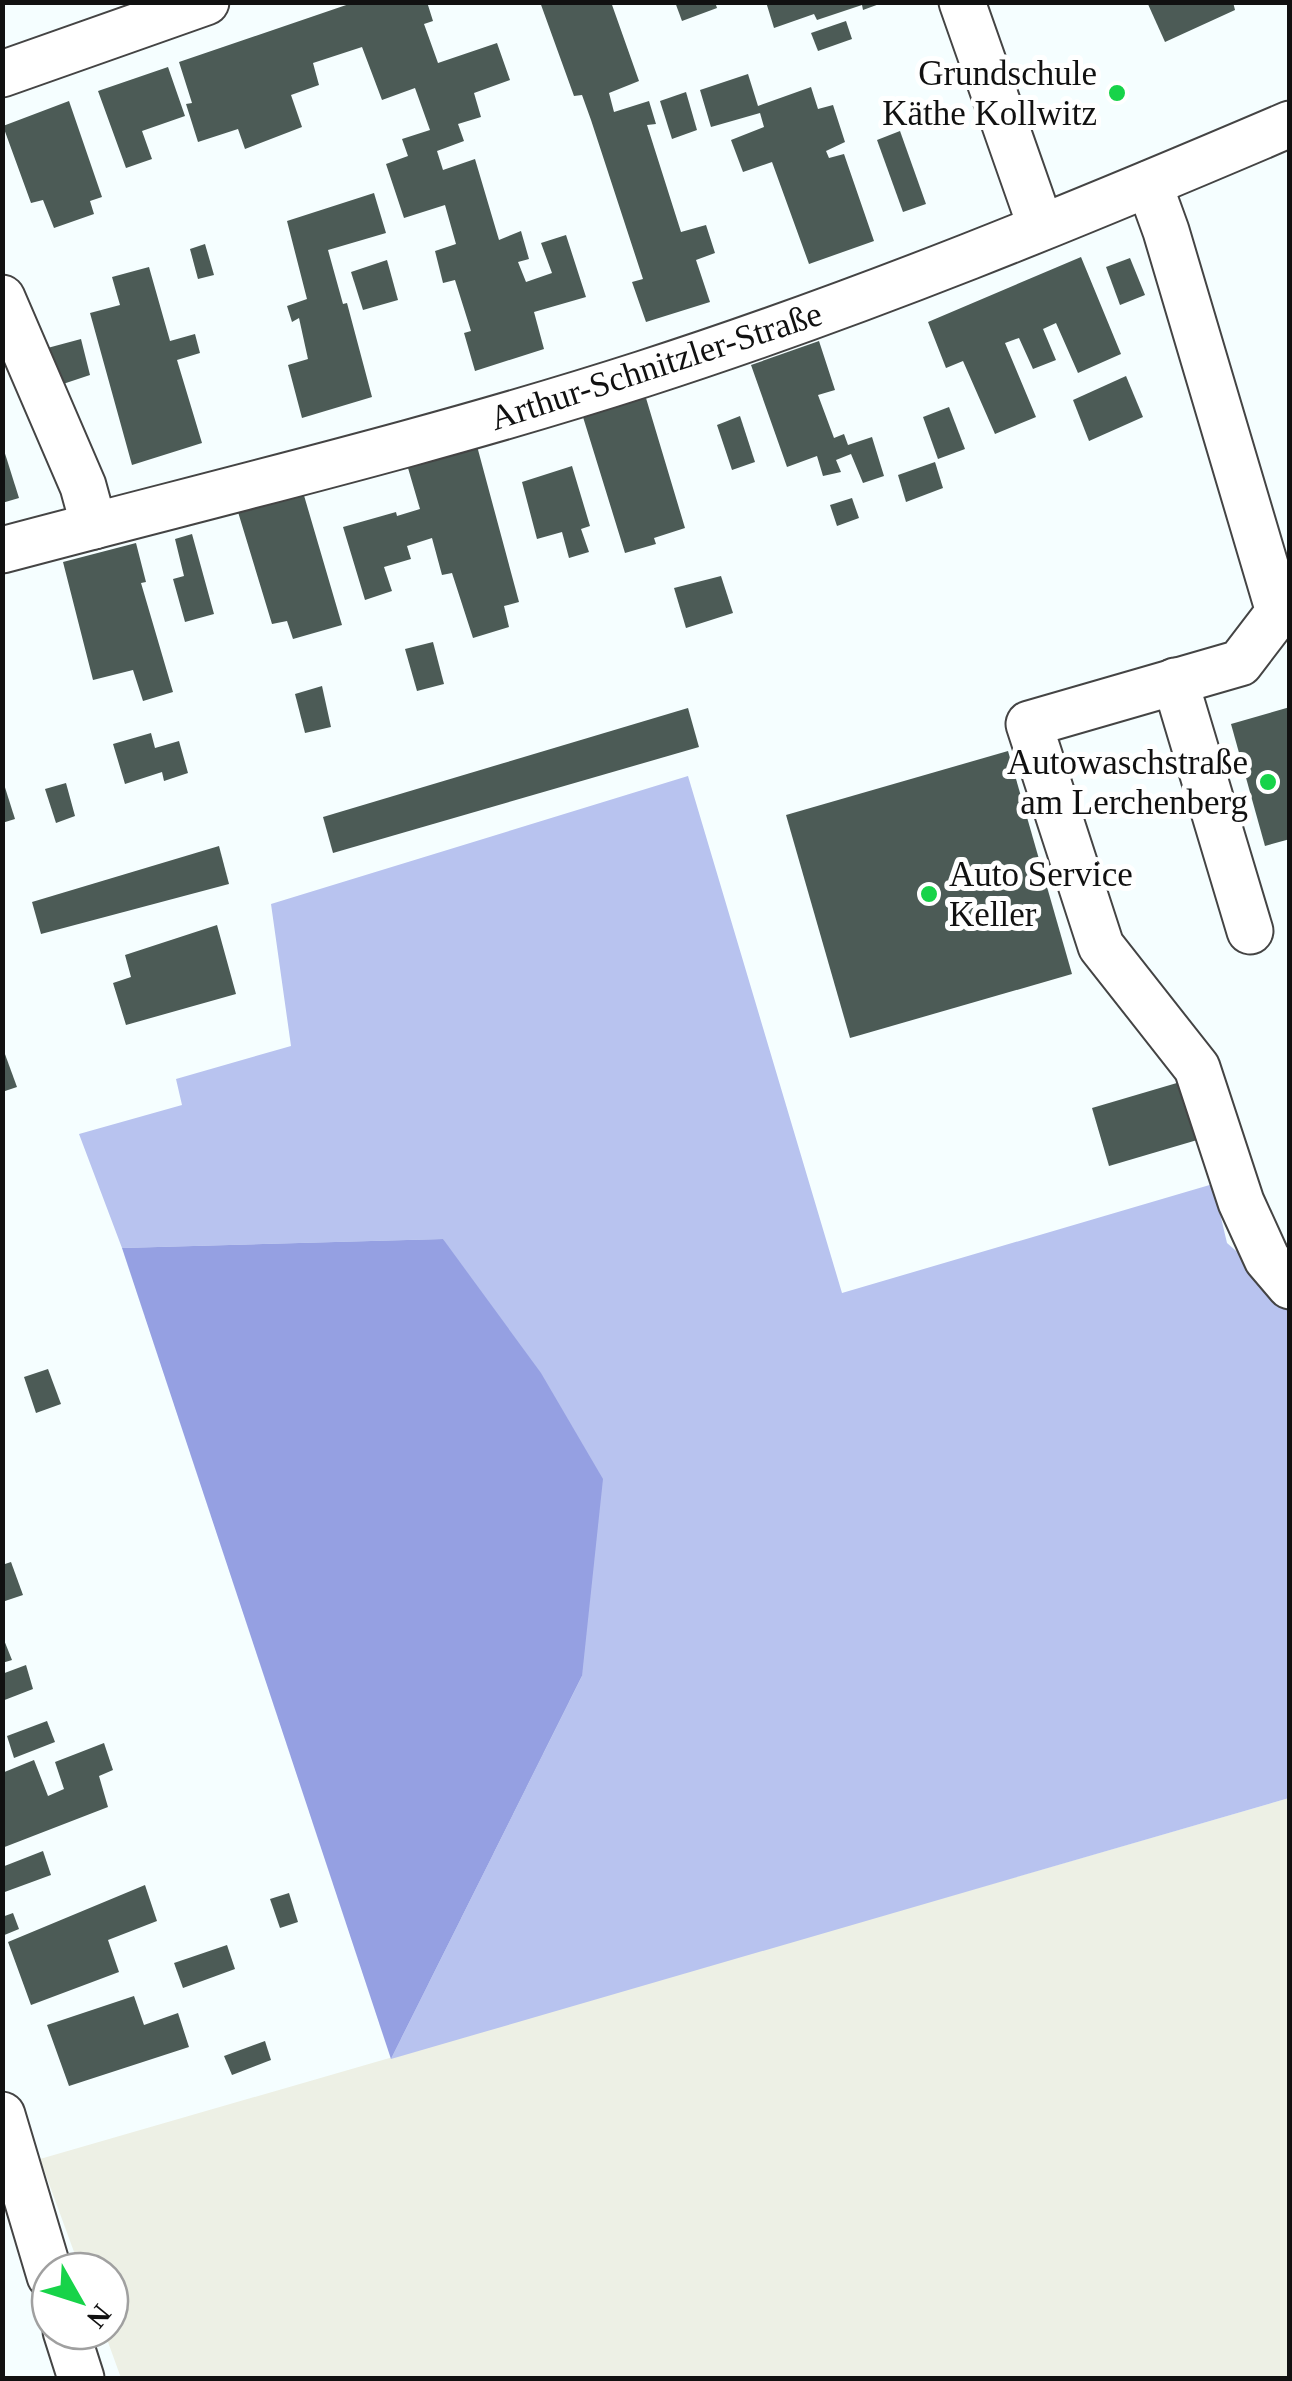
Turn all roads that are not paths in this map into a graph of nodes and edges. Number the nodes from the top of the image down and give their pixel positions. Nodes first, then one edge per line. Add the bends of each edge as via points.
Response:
1 (206, 2) edge
2 (962, 2) edge
3 (2, 74) edge
4 (1290, 124) edge
5 (1149, 184) junction
6 (1041, 227) junction
7 (2, 298) edge
8 (94, 526) junction
9 (2, 550) edge
10 (1175, 681) junction
11 (1250, 932) dead end
12 (1290, 1286) edge
13 (5, 2135) edge
14 (42, 2251) edge
15 (72, 2351) edge
16 (80, 2378) edge

1 - 3 street
2 - 6 street
4 - 5 street, Arthur-Schnitzler-Straße
5 - 6 street, Arthur-Schnitzler-Straße
5 - 10 street via 1280,612 1240,663
6 - 8 street, Arthur-Schnitzler-Straße via 807,319 638,376
7 - 8 street
8 - 9 street, Arthur-Schnitzler-Straße
10 - 11 street
10 - 12 street via 1029,724 1101,946 1197,1068 1241,1202 1268,1259
13 - 14 street
15 - 16 street

